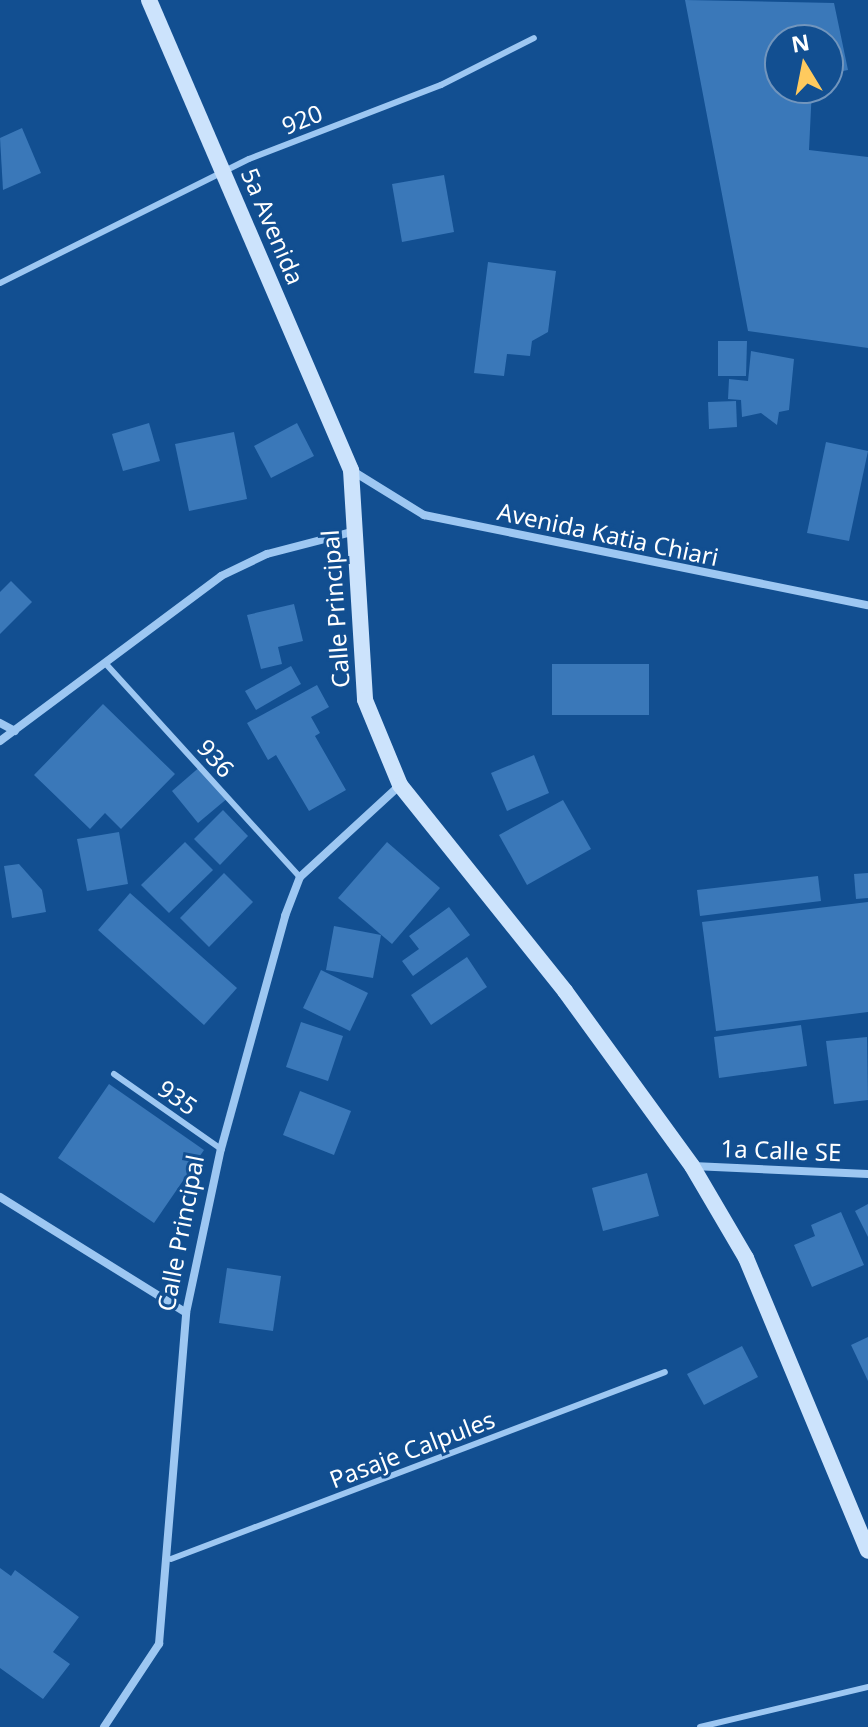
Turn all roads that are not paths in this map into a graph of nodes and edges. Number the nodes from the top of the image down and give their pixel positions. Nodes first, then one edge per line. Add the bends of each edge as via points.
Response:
1 (149, 0) edge
2 (534, 38) dead end
3 (224, 173) junction
4 (0, 283) edge
5 (351, 470) junction
6 (352, 532) junction
7 (868, 605) edge
8 (106, 664) junction
9 (0, 723) edge
10 (15, 731) junction
11 (0, 741) edge
12 (400, 785) junction
13 (300, 877) junction
14 (114, 1074) dead end
15 (221, 1149) junction
16 (692, 1166) junction
17 (868, 1174) edge
18 (0, 1197) edge
19 (186, 1313) junction
20 (665, 1372) dead end
21 (868, 1551) edge
22 (171, 1559) junction
23 (868, 1687) edge
24 (104, 1727) edge
25 (700, 1727) edge

1 - 3 street, 5a Avenida
2 - 3 lane, 920 via 453,80
3 - 4 lane, 920
3 - 5 street, 5a Avenida
5 - 6 street, Calle Principal
5 - 7 street, Avenida Katia Chiari via 424,515
6 - 8 street via 267,554 221,576
6 - 12 street, Calle Principal via 365,700
8 - 10 street
8 - 13 lane, 936
9 - 10 street
10 - 11 street
12 - 13 street
12 - 16 street, Calle Principal via 565,991
13 - 15 street, Calle Principal
14 - 15 lane, 935
15 - 19 street, Calle Principal
16 - 17 street, 1a Calle SE
16 - 21 street, Calle Principal via 746,1258
18 - 19 street
19 - 22 street, Calle Principal
20 - 22 lane, Pasaje Calpules
22 - 24 street, Calle Principal via 159,1644
23 - 25 lane

